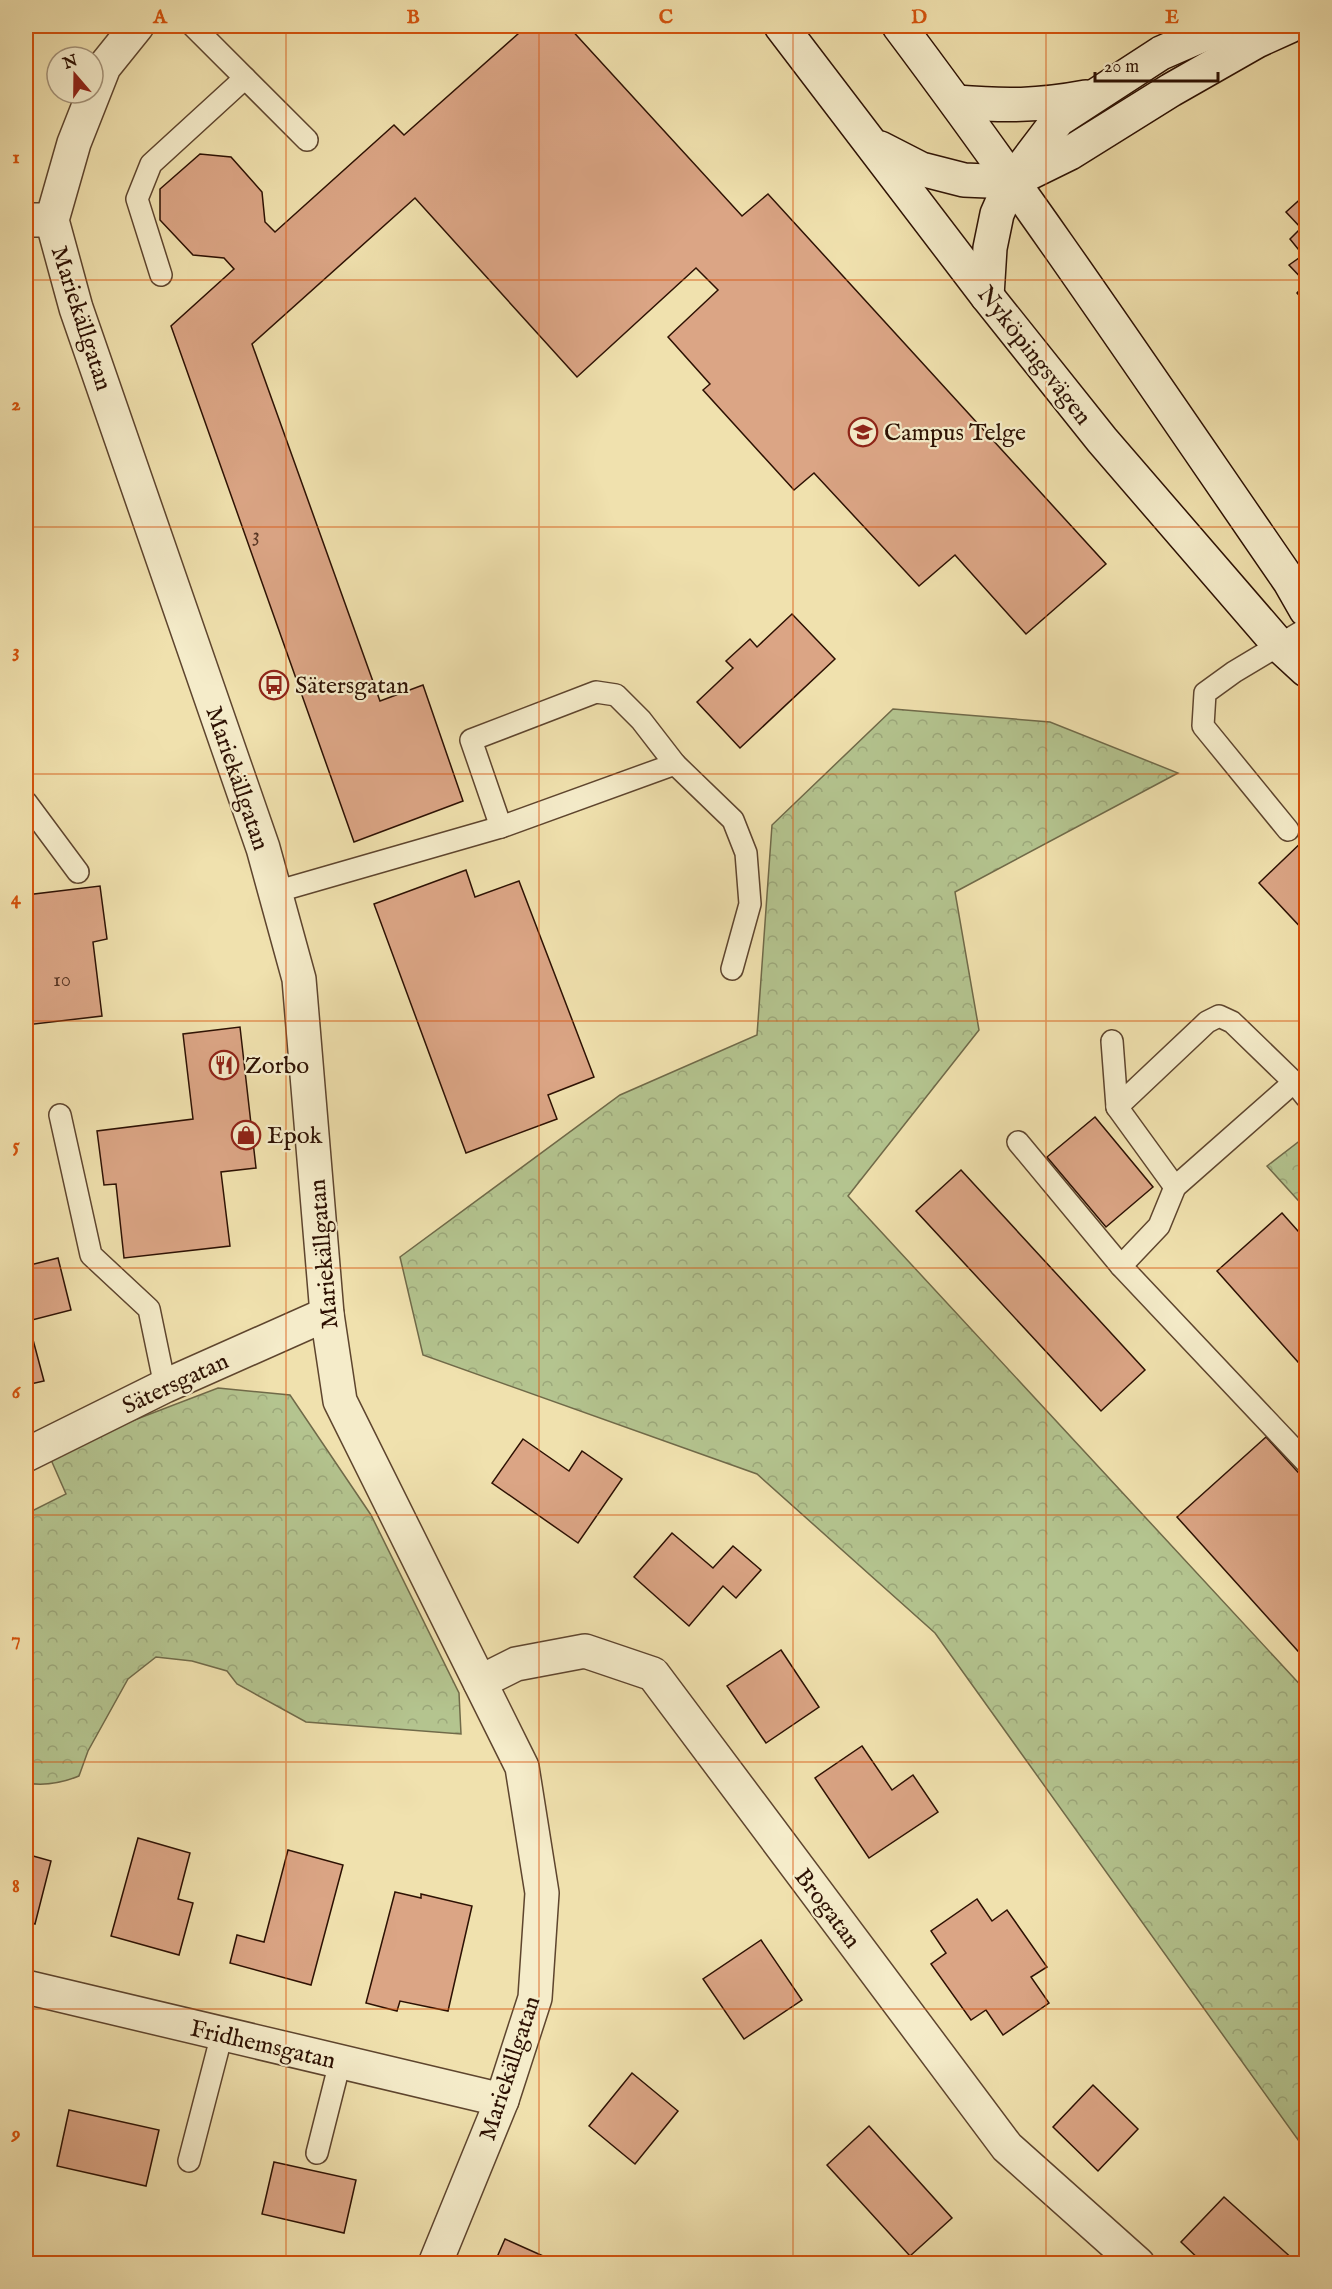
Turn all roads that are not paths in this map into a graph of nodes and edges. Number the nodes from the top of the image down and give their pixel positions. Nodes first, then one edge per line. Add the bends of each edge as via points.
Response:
1 (137, 26) edge
2 (193, 26) edge
3 (781, 26) edge
4 (899, 26) edge
5 (1223, 26) edge
6 (1290, 26) edge
7 (245, 78) junction
8 (1094, 96) junction
9 (956, 102) junction
10 (307, 140) dead end
11 (870, 143) junction
12 (1011, 182) junction
13 (39, 220) edge
14 (161, 275) dead end
15 (987, 296) junction
16 (1306, 610) edge
17 (1293, 637) edge
18 (1306, 670) edge
19 (675, 764) junction
20 (26, 802) edge
21 (501, 827) junction
22 (1288, 830) dead end
23 (78, 872) dead end
24 (275, 892) junction
25 (732, 969) dead end
26 (1112, 1041) dead end
27 (1300, 1090) edge
28 (1117, 1107) junction
29 (60, 1115) dead end
30 (1018, 1142) dead end
31 (1175, 1187) junction
32 (1121, 1266) junction
33 (327, 1314) junction
34 (165, 1386) junction
35 (26, 1455) edge
36 (1306, 1462) edge
37 (480, 1682) junction
38 (26, 1987) edge
39 (222, 2034) junction
40 (340, 2062) junction
41 (501, 2100) junction
42 (317, 2153) dead end
43 (189, 2161) dead end
44 (435, 2264) edge
45 (1138, 2264) edge

1 - 13 street, Mariekällgatan via 104,67
2 - 7 lane
3 - 11 street, Nyköpingsvägen
4 - 9 street
5 - 8 street via 1161,53
6 - 12 street via 1171,90 1070,153
7 - 10 lane
7 - 14 lane via 151,164 137,200
8 - 9 street via 1007,106
8 - 12 street via 1058,120
9 - 12 street
11 - 12 street via 921,170 964,180
11 - 15 street, Nyköpingsvägen
12 - 15 street via 997,214
12 - 16 street
13 - 24 street, Mariekällgatan via 76,308
15 - 17 street, Nyköpingsvägen via 1102,440
17 - 18 street, Nyköpingsvägen
17 - 22 lane via 1205,693 1203,726
19 - 21 lane
19 - 21 lane via 616,695 596,692 471,740
19 - 25 lane via 733,820 746,853 750,904
20 - 23 lane
21 - 24 lane
24 - 33 street, Mariekällgatan via 299,979
26 - 28 lane
27 - 28 lane via 1232,1022 1219,1016 1207,1022
27 - 31 lane
28 - 31 lane
29 - 34 lane via 91,1255 149,1310
30 - 32 lane
31 - 32 lane via 1159,1227
32 - 36 lane
33 - 34 street, Sätersgatan
33 - 37 street, Mariekällgatan via 340,1401
34 - 35 street, Sätersgatan
37 - 41 street, Mariekällgatan via 522,1767 542,1893 535,1998
37 - 45 street, Brogatan via 516,1664 585,1651 653,1674 1007,2147
38 - 39 street, Fridhemsgatan
39 - 40 street, Fridhemsgatan
39 - 43 lane
40 - 41 street, Fridhemsgatan
40 - 42 lane
41 - 44 street, Mariekällgatan

